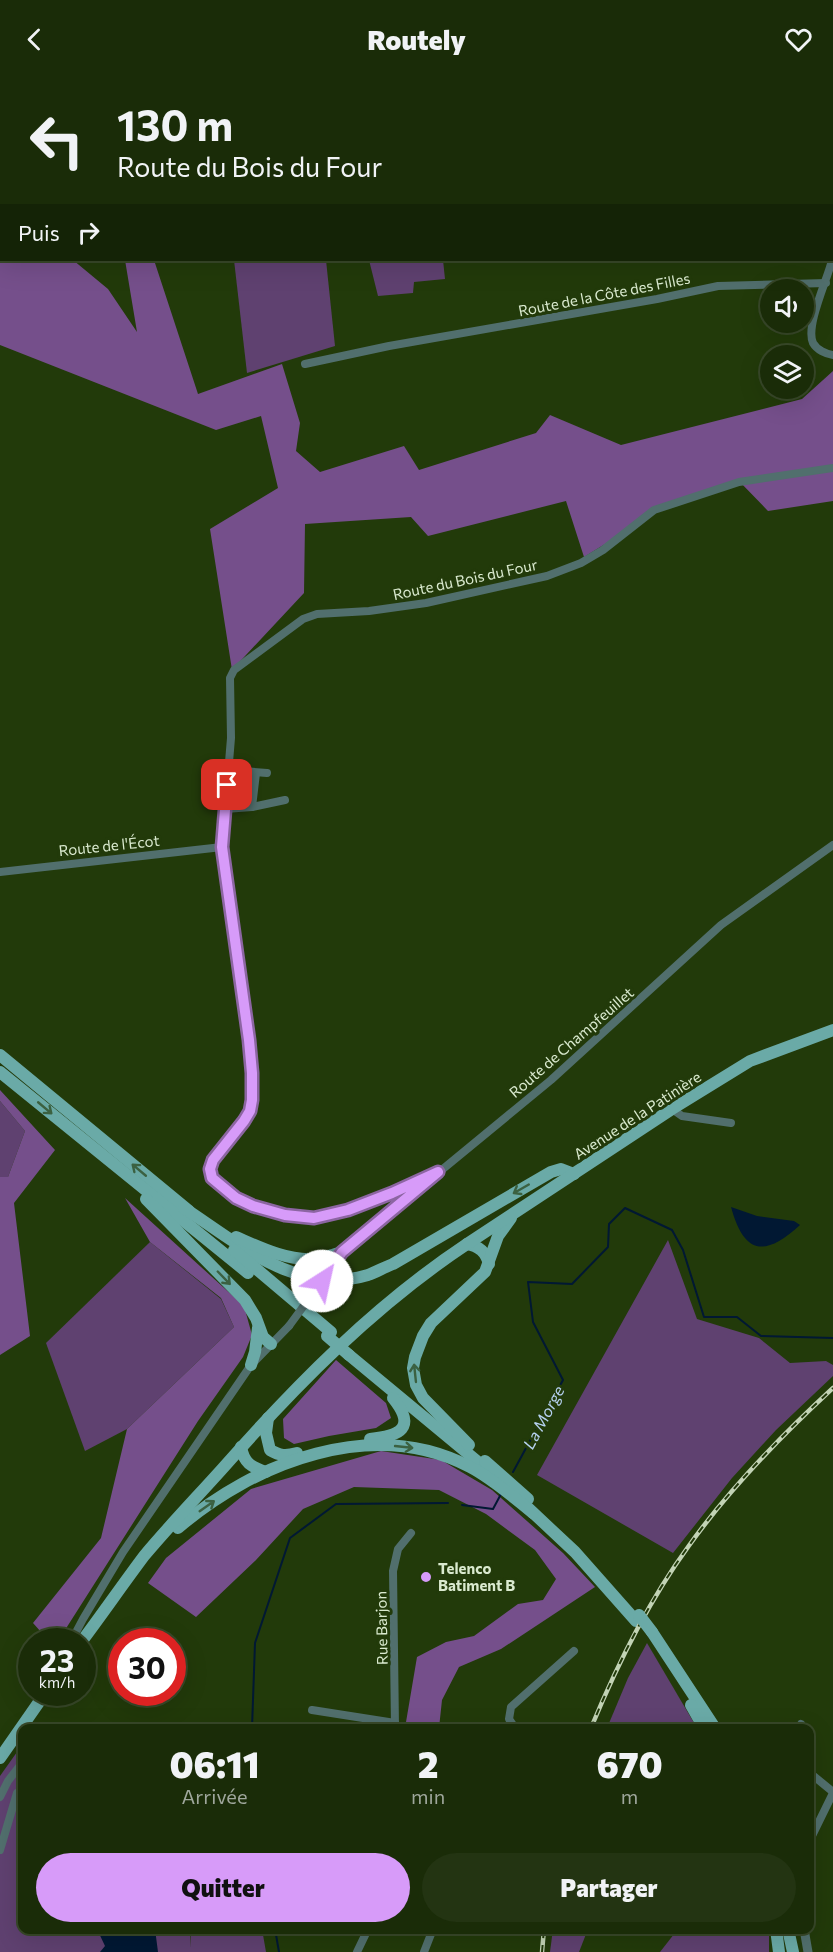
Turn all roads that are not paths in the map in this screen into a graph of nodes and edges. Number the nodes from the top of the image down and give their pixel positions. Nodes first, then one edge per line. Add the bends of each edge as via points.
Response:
1 (832, 261) edge
2 (826, 283) junction
3 (833, 355) edge
4 (305, 364) dead end
5 (833, 468) edge
6 (243, 771) dead end
7 (256, 773) junction
8 (267, 773) dead end
9 (285, 800) dead end
10 (252, 807) junction
11 (225, 809) junction
12 (833, 845) edge
13 (222, 847) junction
14 (0, 872) edge
15 (833, 1030) edge
16 (0, 1055) edge
17 (0, 1071) edge
18 (672, 1109) junction
19 (731, 1123) dead end
20 (91, 1146) junction
21 (438, 1172) junction
22 (574, 1173) junction
23 (184, 1208) junction
24 (517, 1211) junction
25 (210, 1225) junction
26 (467, 1244) junction
27 (342, 1252) junction
28 (489, 1264) junction
29 (258, 1324) junction
30 (329, 1334) junction
31 (271, 1344) junction
32 (351, 1353) junction
33 (251, 1365) junction
34 (268, 1418) junction
35 (241, 1447) junction
36 (474, 1450) junction
37 (266, 1472) junction
38 (533, 1512) junction
39 (411, 1533) dead end
40 (145, 1556) junction
41 (638, 1618) junction
42 (78, 1628) edge
43 (92, 1628) edge
44 (650, 1635) junction
45 (574, 1651) dead end
46 (37, 1706) edge
47 (312, 1710) dead end
48 (24, 1724) edge
49 (389, 1724) edge
50 (395, 1724) edge
51 (511, 1724) edge
52 (702, 1724) edge
53 (711, 1724) edge
54 (18, 1732) edge
55 (0, 1758) edge
56 (18, 1768) edge
57 (814, 1776) edge
58 (833, 1792) edge
59 (17, 1793) dead end
60 (0, 1797) edge
61 (814, 1832) edge
62 (0, 1850) edge
63 (366, 1934) edge
64 (431, 1934) edge
65 (777, 1934) edge
66 (783, 1934) edge
67 (789, 1934) edge
68 (805, 1934) edge
69 (357, 1952) edge
70 (424, 1952) edge
71 (779, 1952) edge
72 (787, 1952) edge
73 (794, 1952) edge
74 (808, 1952) edge

1 - 2 street
2 - 3 street via 811,333 818,349
2 - 4 street, Route de la Côte des Filles via 718,286
5 - 11 street, Route du Bois du Four via 739,482 665,505 589,559 547,576 426,603 316,614 303,619 234,670 230,678 231,738
6 - 7 street
7 - 8 street
7 - 10 street
9 - 10 street
10 - 11 street
11 - 13 street, Route du Bois du Four
12 - 21 street, Route de Champfeuillet via 721,925 551,1080
13 - 14 street, Route de l'Écot
13 - 21 street, Route du Bois du Four via 252,1091 250,1111 213,1160 212,1178 253,1206 314,1218 348,1210
15 - 18 main road, Avenue de la Patinière via 750,1061
23 -> 16 main road
17 -> 20 main road
18 - 19 street via 682,1116
18 - 22 main road, Avenue de la Patinière
20 -> 29 main road via 245,1300
20 - 30 main road
21 - 27 street, Route de Champfeuillet
22 - 24 main road, Avenue de la Patinière
22 -> 25 main road via 561,1169 551,1172 393,1264 349,1279 296,1274 247,1251
23 - 25 main road
23 - 30 main road
24 - 26 main road, Avenue de la Patinière
24 - 28 main road via 498,1236
25 - 27 main road via 292,1257 315,1259
26 - 28 main road via 487,1255
26 - 34 main road, Avenue de la Patinière via 427,1271 346,1339
27 - 31 street, Route de Champfeuillet, bridge via 289,1326
36 -> 28 main road via 423,1398 413,1368 418,1346 431,1323
29 - 31 main road
29 - 33 main road
30 - 32 main road
31 - 33 street, Route de Champfeuillet
32 - 34 main road via 403,1410 404,1425 396,1434 330,1444 285,1456 270,1450
32 - 36 main road
32 - 38 main road
33 - 42 street, Route de Champfeuillet via 123,1552
34 - 35 main road, Avenue de la Patinière
35 - 37 main road via 243,1459
35 - 40 main road, Avenue de la Patinière
36 - 41 main road via 579,1547
37 -> 38 main road via 317,1453 350,1447 422,1449 471,1467
40 -> 37 main road via 225,1493
38 - 41 main road
39 - 50 street, Rue Barjon via 398,1549 393,1571
40 - 43 main road
41 - 44 main road, bridge
44 - 52 main road
44 - 53 main road
45 - 51 street via 511,1707
46 - 48 main road
47 - 49 street
54 - 55 main road
56 - 60 street
57 - 58 street
58 - 61 street
59 - 62 street
63 - 69 street
64 - 70 street
65 - 71 main road
66 - 72 main road
67 - 73 main road
68 - 74 street

